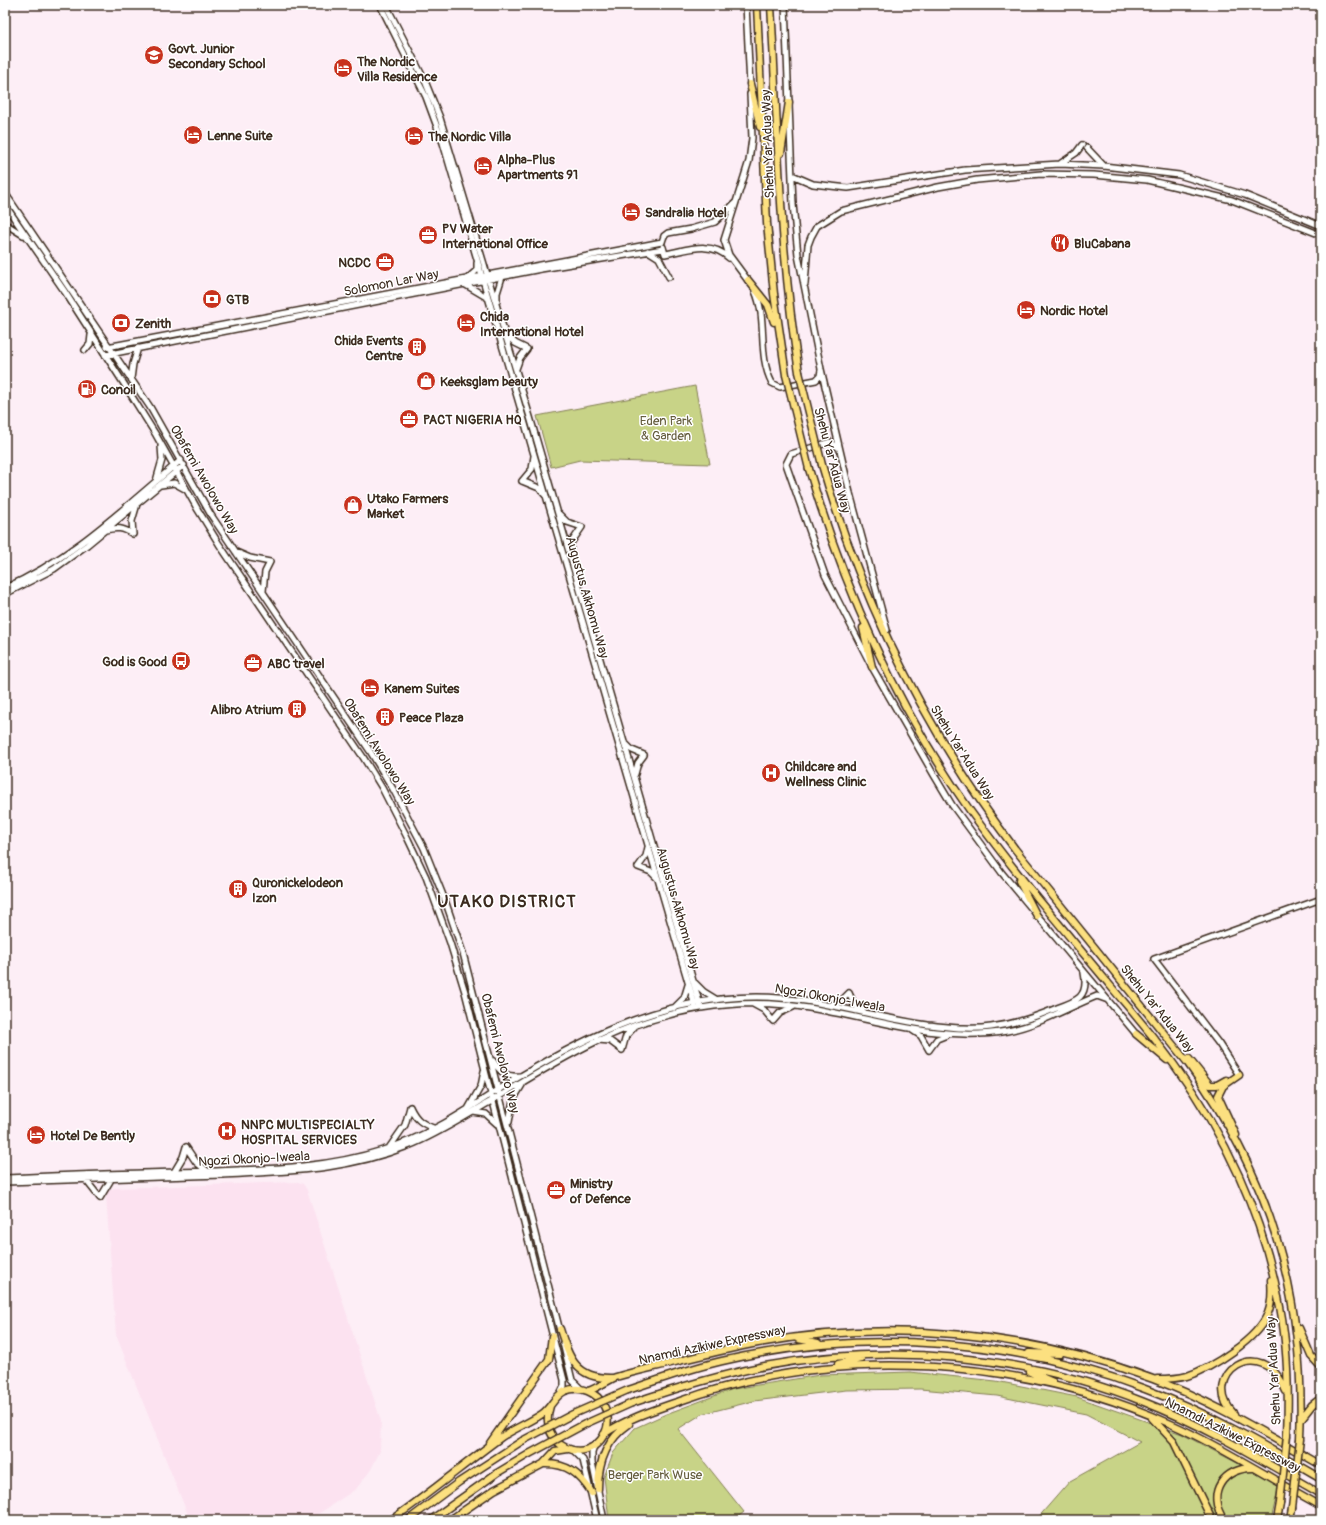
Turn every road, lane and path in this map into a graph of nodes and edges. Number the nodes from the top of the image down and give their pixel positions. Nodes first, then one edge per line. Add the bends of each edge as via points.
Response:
1 (380, 5) edge
2 (386, 5) edge
3 (746, 5) edge
4 (757, 5) edge
5 (771, 5) edge
6 (785, 5) edge
7 (750, 84) junction
8 (789, 102) junction
9 (1082, 145) dead end
10 (1087, 148) dead end
11 (765, 157) junction
12 (1060, 164) junction
13 (779, 166) junction
14 (1104, 166) junction
15 (792, 175) junction
16 (459, 192) junction
17 (5, 193) edge
18 (736, 202) junction
19 (5, 206) edge
20 (5, 214) edge
21 (7, 225) dead end
22 (1321, 226) edge
23 (1321, 235) edge
24 (31, 242) junction
25 (660, 242) junction
26 (661, 249) junction
27 (647, 250) junction
28 (798, 258) junction
29 (806, 258) junction
30 (478, 262) junction
31 (734, 263) junction
32 (484, 265) junction
33 (502, 274) junction
34 (669, 277) dead end
35 (485, 278) junction
36 (748, 280) junction
37 (466, 282) junction
38 (805, 291) junction
39 (488, 298) junction
40 (498, 310) junction
41 (505, 333) junction
42 (91, 334) junction
43 (109, 347) junction
44 (138, 348) junction
45 (101, 349) junction
46 (85, 350) dead end
47 (114, 353) junction
48 (783, 353) junction
49 (105, 355) junction
50 (821, 369) junction
51 (516, 370) junction
52 (131, 379) junction
53 (161, 443) junction
54 (840, 448) junction
55 (535, 453) junction
56 (182, 462) junction
57 (175, 468) junction
58 (156, 484) junction
59 (187, 491) junction
60 (548, 499) junction
61 (137, 503) junction
62 (557, 512) junction
63 (104, 531) junction
64 (236, 552) junction
65 (570, 559) junction
66 (5, 588) edge
67 (263, 592) junction
68 (5, 594) edge
69 (858, 609) junction
70 (887, 630) joint
71 (898, 663) junction
72 (872, 667) junction
73 (624, 740) junction
74 (635, 778) junction
75 (648, 841) junction
76 (1009, 862) junction
77 (659, 882) junction
78 (1321, 899) edge
79 (1037, 916) junction
80 (1084, 973) junction
81 (691, 981) junction
82 (718, 1000) junction
83 (1108, 1000) junction
84 (753, 1004) junction
85 (698, 1006) junction
86 (796, 1006) junction
87 (827, 1006) junction
88 (673, 1008) junction
89 (870, 1015) junction
90 (641, 1022) junction
91 (909, 1028) junction
92 (952, 1034) junction
93 (1136, 1034) joint
94 (595, 1041) junction
95 (1181, 1053) junction
96 (491, 1058) junction
97 (484, 1068) junction
98 (1177, 1068) junction
99 (1238, 1073) junction
100 (526, 1078) junction
101 (500, 1093) junction
102 (492, 1097) junction
103 (469, 1112) junction
104 (499, 1127) junction
105 (436, 1129) junction
106 (509, 1129) junction
107 (1239, 1146) junction
108 (388, 1149) junction
109 (207, 1171) junction
110 (174, 1172) junction
111 (5, 1178) edge
112 (112, 1178) junction
113 (85, 1179) junction
114 (5, 1182) edge
115 (1271, 1267) junction
116 (1295, 1318) junction
117 (560, 1329) junction
118 (552, 1336) junction
119 (792, 1337) junction
120 (824, 1344) junction
121 (1012, 1352) junction
122 (1075, 1354) junction
123 (872, 1356) junction
124 (1016, 1366) junction
125 (1321, 1367) edge
126 (825, 1368) junction
127 (615, 1378) junction
128 (1154, 1379) junction
129 (1069, 1388) junction
130 (581, 1389) junction
131 (588, 1391) junction
132 (559, 1395) junction
133 (1288, 1396) junction
134 (1321, 1398) edge
135 (550, 1406) junction
136 (1149, 1415) junction
137 (640, 1416) junction
138 (1238, 1418) junction
139 (1301, 1420) junction
140 (604, 1434) junction
141 (595, 1444) junction
142 (570, 1449) junction
143 (481, 1452) junction
144 (543, 1464) junction
145 (1321, 1465) edge
146 (1255, 1468) junction
147 (1321, 1478) edge
148 (598, 1489) junction
149 (592, 1493) junction
150 (1321, 1494) edge
151 (1321, 1506) edge
152 (393, 1519) edge
153 (1276, 1519) edge
154 (408, 1520) edge
155 (431, 1520) edge
156 (450, 1520) edge
157 (597, 1520) edge
158 (604, 1520) edge
159 (1212, 1520) edge
160 (1224, 1520) edge
161 (1290, 1520) edge

1 - 16 street via 426,97
2 - 16 street via 433,99
3 - 7 street
4 - 11 highway, Shehu Yar'Adua Way
5 - 13 highway, Shehu Yar'Adua Way
6 - 8 street
7 - 11 highway
7 - 18 street via 751,151 747,172
8 - 13 highway
8 - 15 street
9 - 12 street via 1076,153
10 - 14 street
11 - 48 highway, Shehu Yar'Adua Way via 769,249
12 - 14 street
12 - 15 street via 965,170 848,188 813,184
13 - 71 highway, Shehu Yar'Adua Way, bridge via 787,287 800,372 822,465 854,566
14 - 22 street via 1178,175 1245,195
15 - 28 street
16 - 30 street, Augustus Aikhomu Way
16 - 32 street, Augustus Aikhomu Way
17 - 43 street, Obafemi Awolowo Way
18 - 25 street, Solomon Lar Way via 715,222 668,233
18 - 31 street via 724,240 726,250
19 - 20 street
19 - 24 street, Obafemi Awolowo Way
21 - 24 street via 16,228
23 - 29 street via 1232,200 1147,180 1041,174 977,180 938,187 841,211 817,226 808,245
24 - 42 street, Obafemi Awolowo Way
25 - 26 street
25 - 33 street, Solomon Lar Way
26 - 27 street, Solomon Lar Way
26 - 31 street via 666,254 702,247 715,248
27 - 33 street, Solomon Lar Way
27 - 34 street via 659,258
28 - 29 street
28 - 38 street
29 - 38 street
30 - 35 street, Augustus Aikhomu Way
30 - 37 street via 476,270
31 - 36 street
32 - 33 street
32 - 35 street, Augustus Aikhomu Way
33 - 35 street, Solomon Lar Way
33 - 40 street via 497,294
35 - 37 street, Solomon Lar Way
35 - 39 street, Augustus Aikhomu Way
35 - 40 street, Augustus Aikhomu Way
36 - 48 highway via 771,311
36 - 50 street via 758,300 765,359 772,383 780,387 816,380
37 - 39 street
37 - 43 street, Solomon Lar Way
37 - 44 street, Solomon Lar Way
38 - 50 street
39 - 55 street, Augustus Aikhomu Way
40 - 41 street, Augustus Aikhomu Way
41 - 51 street, Augustus Aikhomu Way
41 - 51 street via 515,343 527,349 520,358
42 - 45 street, Obafemi Awolowo Way
42 - 46 street via 90,344
43 - 45 street, Solomon Lar Way
43 - 47 street, Obafemi Awolowo Way
44 - 47 street, Solomon Lar Way
44 - 52 street
45 - 49 street, Obafemi Awolowo Way
47 - 49 street, Solomon Lar Way
47 - 52 street, Obafemi Awolowo Way
48 - 69 highway, Shehu Yar'Adua Way, bridge via 809,469 828,531
49 - 53 street, Obafemi Awolowo Way
50 - 54 street
51 - 62 street, Augustus Aikhomu Way
52 - 56 street, Obafemi Awolowo Way
53 - 57 street, Obafemi Awolowo Way
53 - 58 street via 162,460
54 - 70 street via 856,520
54 - 72 street via 830,442 795,452 787,458 786,467 824,575
55 - 60 street, Augustus Aikhomu Way
55 - 60 street via 532,469 522,481 539,488
56 - 57 street
56 - 64 street, Obafemi Awolowo Way via 211,515
57 - 58 street
57 - 59 street, Obafemi Awolowo Way
58 - 59 street via 174,483
58 - 61 street
58 - 66 street via 51,563
59 - 97 street, Obafemi Awolowo Way via 219,544 353,742 400,822 426,878 445,928 465,992
60 - 75 street, Augustus Aikhomu Way
61 - 63 street
61 - 63 street via 132,520 133,534 124,528
62 - 65 street, Augustus Aikhomu Way
62 - 65 street via 567,522 582,527 571,543
63 - 68 street via 54,569
64 - 67 street, Obafemi Awolowo Way
64 - 67 street via 270,562 265,572
65 - 73 street, Augustus Aikhomu Way
67 - 96 street, Obafemi Awolowo Way via 370,751 424,848 463,953
69 - 72 highway
69 - 76 highway, Shehu Yar'Adua Way via 891,679 933,753 970,810
70 - 71 highway
71 - 95 highway, Shehu Yar'Adua Way via 937,732 994,821
72 - 79 street via 952,805
73 - 74 street, Augustus Aikhomu Way
73 - 74 street via 629,747 644,755 636,767
74 - 81 street, Augustus Aikhomu Way
75 - 77 street, Augustus Aikhomu Way
75 - 77 street via 646,856 638,867 651,872
76 - 79 highway
76 - 98 highway, Shehu Yar'Adua Way
77 - 81 street, Augustus Aikhomu Way
78 - 99 street via 1154,959
79 - 80 street
80 - 83 street
80 - 89 street, Ngozi Okonjo-Iweala via 1086,987 1077,999 1037,1016 1006,1024 954,1028
81 - 82 street
81 - 85 street, Augustus Aikhomu Way
81 - 88 street via 684,998
82 - 85 street, Ngozi Okonjo-Iweala
82 - 87 street, Ngozi Okonjo-Iweala via 758,997 797,1000
83 - 92 street, Ngozi Okonjo-Iweala via 1097,996 1052,1017 1006,1031
83 - 93 street
84 - 85 street, Ngozi Okonjo-Iweala
84 - 86 street, Ngozi Okonjo-Iweala
84 - 86 street via 764,1010 773,1021 786,1010
85 - 88 street, Ngozi Okonjo-Iweala
85 - 90 street, Ngozi Okonjo-Iweala
86 - 91 street, Ngozi Okonjo-Iweala
87 - 89 street, Ngozi Okonjo-Iweala
87 - 89 street via 840,1002 849,994 858,1008
88 - 100 street, Ngozi Okonjo-Iweala via 595,1035
90 - 94 street, Ngozi Okonjo-Iweala
90 - 94 street via 626,1036 622,1050 610,1041
91 - 92 street, Ngozi Okonjo-Iweala
91 - 92 street via 921,1036 929,1050 937,1039
93 - 98 highway
94 - 100 street, Ngozi Okonjo-Iweala
95 - 99 highway via 1213,1086
95 - 107 highway, Shehu Yar'Adua Way via 1204,1086
96 - 100 street via 507,1076
96 - 101 street, Obafemi Awolowo Way
97 - 102 street, Obafemi Awolowo Way
97 - 103 street via 481,1086
98 - 115 highway, Shehu Yar'Adua Way via 1207,1115 1233,1164 1255,1217
99 - 107 highway via 1223,1086 1218,1096 1234,1128
100 - 101 street, Ngozi Okonjo-Iweala
100 - 106 street via 513,1100
101 - 102 street, Ngozi Okonjo-Iweala
101 - 106 street, Obafemi Awolowo Way
102 - 103 street, Ngozi Okonjo-Iweala
102 - 104 street, Obafemi Awolowo Way
103 - 104 street via 486,1114
103 - 105 street, Ngozi Okonjo-Iweala
103 - 112 street, Ngozi Okonjo-Iweala via 429,1137 390,1153 353,1164 294,1172
104 - 118 street, Obafemi Awolowo Way
105 - 108 street, Ngozi Okonjo-Iweala
105 - 108 street via 418,1120 410,1107 406,1125
106 - 117 street, Obafemi Awolowo Way
107 - 116 highway, Shehu Yar'Adua Way via 1259,1190 1279,1245
108 - 109 street, Ngozi Okonjo-Iweala via 319,1166
109 - 110 street, Ngozi Okonjo-Iweala
109 - 110 street via 196,1162 186,1148
110 - 111 street, Ngozi Okonjo-Iweala
112 - 113 street, Ngozi Okonjo-Iweala
112 - 113 street via 100,1198
113 - 114 street, Ngozi Okonjo-Iweala
115 - 128 highway via 1270,1304 1264,1320 1252,1337 1196,1372 1176,1378
115 - 133 highway, Shehu Yar'Adua Way via 1282,1320
116 - 125 highway via 1305,1343
116 - 139 highway, Shehu Yar'Adua Way
117 - 127 highway via 569,1355 578,1368 594,1377
117 - 130 street, Obafemi Awolowo Way via 572,1380
118 - 132 street, Obafemi Awolowo Way via 564,1380
118 - 143 highway via 546,1364
119 - 120 highway
119 - 122 highway, Nnamdi Azikiwe Expressway via 854,1331 940,1332 1002,1340
119 - 127 highway, Nnamdi Azikiwe Expressway via 722,1350
120 - 121 highway, Nnamdi Azikiwe Expressway via 940,1344
120 - 154 highway, Nnamdi Azikiwe Expressway, bridge via 721,1361 628,1390 573,1414 522,1441 459,1482
121 - 122 highway
121 - 147 highway, Nnamdi Azikiwe Expressway via 1101,1373 1146,1389 1249,1437
122 - 128 highway, Nnamdi Azikiwe Expressway
123 - 124 highway, Nnamdi Azikiwe Expressway via 948,1358
123 - 126 highway
123 - 155 highway, Nnamdi Azikiwe Expressway, bridge via 835,1357 766,1366 696,1382 632,1403 585,1424 529,1454 497,1473
124 - 129 highway
124 - 150 highway, Nnamdi Azikiwe Expressway via 1098,1386 1143,1401 1192,1423
126 - 129 highway, Nnamdi Azikiwe Expressway via 898,1365 945,1368 1018,1376
126 - 137 highway, Nnamdi Azikiwe Expressway via 729,1384
127 - 131 highway, Nnamdi Azikiwe Expressway
128 - 138 highway, Nnamdi Azikiwe Expressway
129 - 136 highway, Nnamdi Azikiwe Expressway
130 - 131 highway
130 - 132 highway via 566,1391
131 - 140 highway via 596,1395 606,1409 608,1418
132 - 135 highway
133 - 138 highway via 1281,1379 1270,1366 1262,1362 1243,1363 1228,1374 1223,1391 1229,1408
133 - 153 highway, Shehu Yar'Adua Way, bridge via 1288,1435
134 - 139 highway
135 - 142 highway via 547,1414 549,1431 557,1442
135 - 143 highway via 541,1415 514,1429
136 - 146 highway, Nnamdi Azikiwe Expressway
136 - 159 highway via 1174,1442
137 - 140 highway, Nnamdi Azikiwe Expressway
137 - 148 highway via 624,1427 607,1448 599,1469
138 - 145 highway, Nnamdi Azikiwe Expressway
139 - 161 highway, Shehu Yar'Adua Way, bridge
140 - 141 highway
141 - 142 highway via 588,1448
141 - 148 street via 592,1462
142 - 144 highway via 555,1451
142 - 149 street via 583,1460
143 - 152 highway
144 - 149 highway via 558,1464 571,1469 581,1477
144 - 156 highway via 494,1490
146 - 151 highway, Nnamdi Azikiwe Expressway
146 - 160 highway via 1237,1470 1222,1481 1216,1498 1217,1509
148 - 158 street
149 - 157 street

